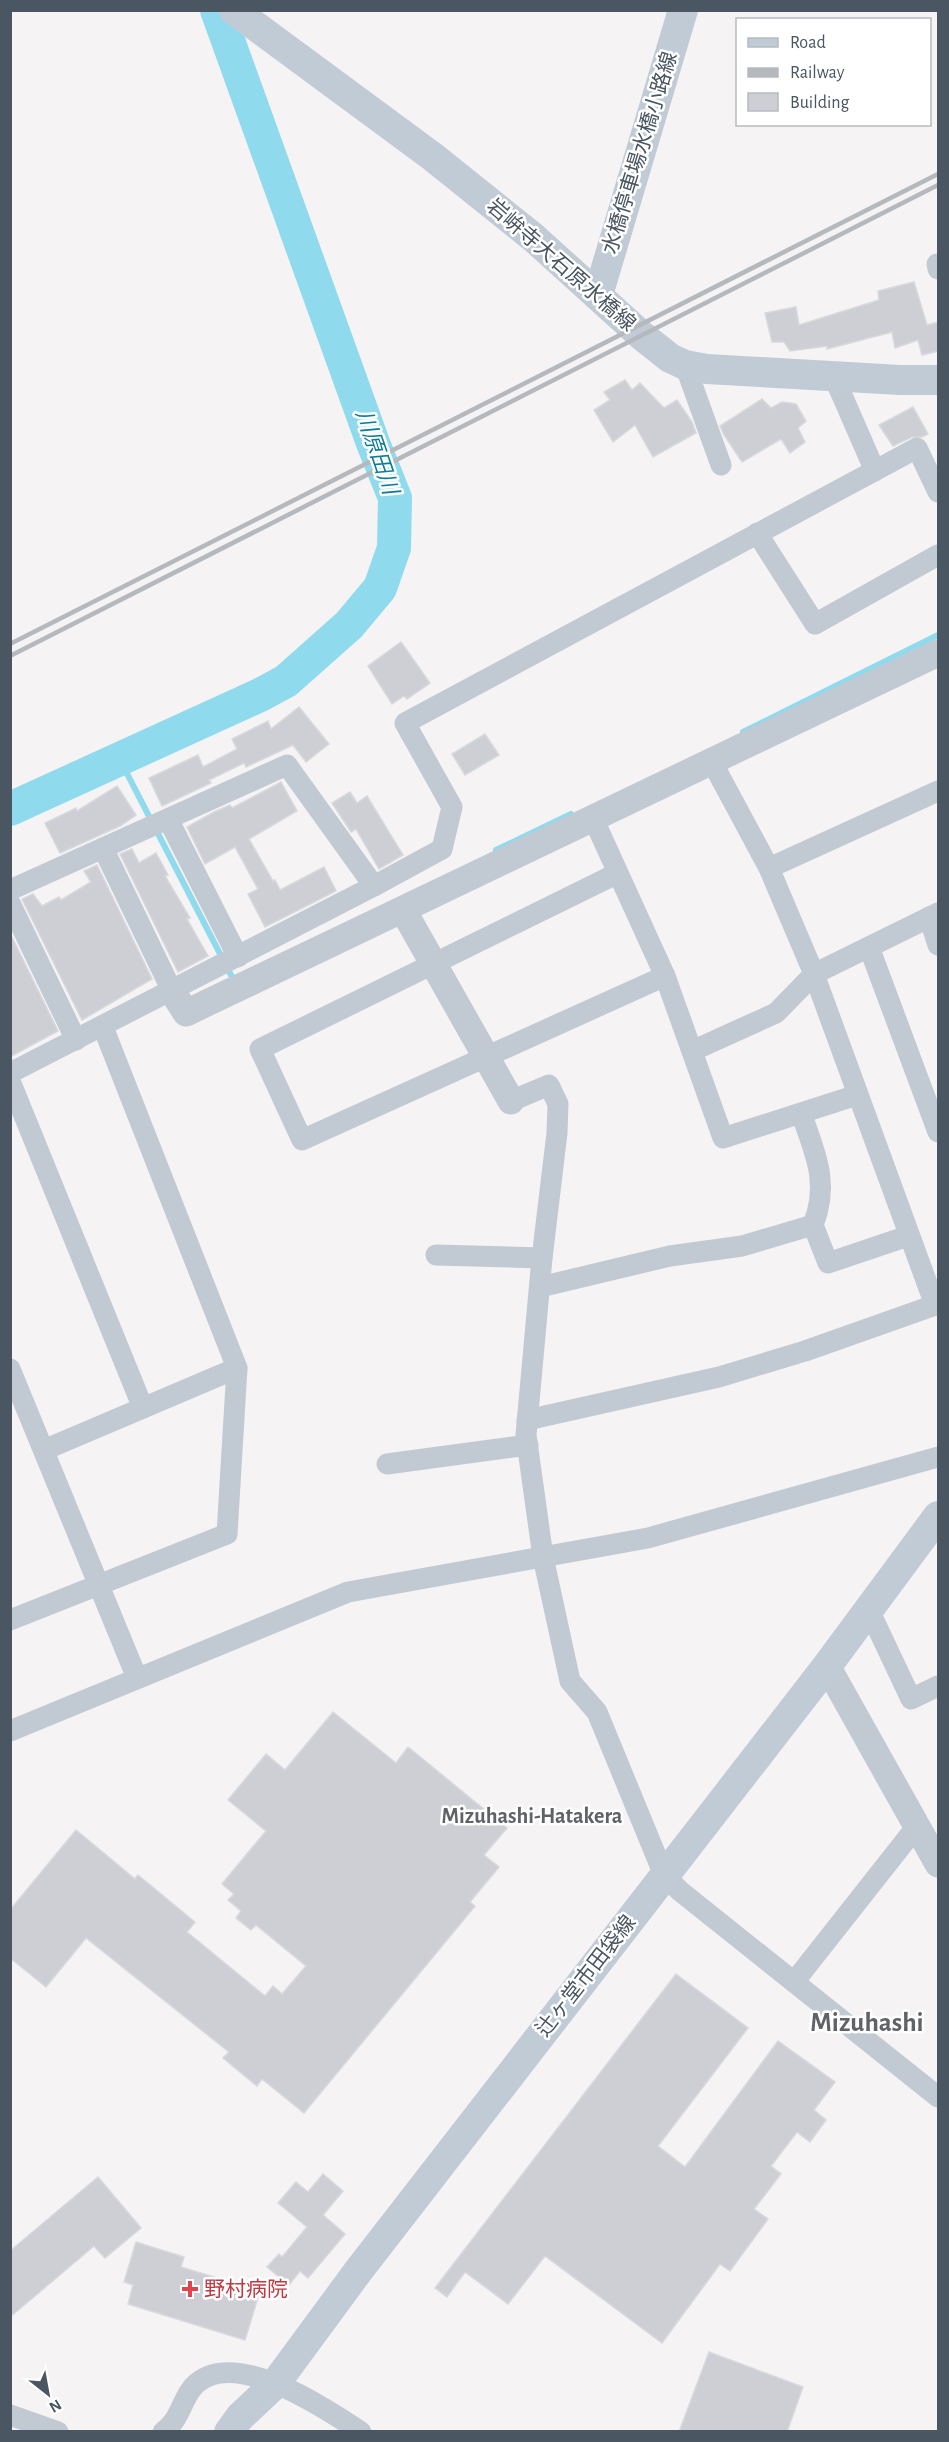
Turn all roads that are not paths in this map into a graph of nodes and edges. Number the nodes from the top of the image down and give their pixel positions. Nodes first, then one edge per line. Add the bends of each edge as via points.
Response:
1 (234, 10) edge
2 (683, 10) edge
3 (598, 295) junction
4 (685, 365) junction
5 (834, 377) junction
6 (939, 380) edge
7 (721, 465) dead end
8 (875, 471) junction
9 (939, 492) edge
10 (757, 533) junction
11 (939, 555) edge
12 (939, 653) edge
13 (712, 762) junction
14 (939, 791) edge
15 (593, 818) junction
16 (168, 819) junction
17 (103, 848) junction
18 (769, 868) junction
19 (618, 873) junction
20 (374, 886) junction
21 (10, 890) edge
22 (10, 903) edge
23 (403, 910) junction
24 (934, 915) edge
25 (939, 945) edge
26 (869, 947) junction
27 (238, 957) junction
28 (434, 965) junction
29 (814, 974) junction
30 (665, 976) junction
31 (172, 991) junction
32 (103, 1027) junction
33 (76, 1040) junction
34 (692, 1051) junction
35 (486, 1057) junction
36 (10, 1073) edge
37 (10, 1082) edge
38 (858, 1095) junction
39 (511, 1101) joint
40 (801, 1113) junction
41 (939, 1132) edge
42 (813, 1225) junction
43 (908, 1236) junction
44 (436, 1255) dead end
45 (542, 1258) junction
46 (540, 1287) junction
47 (937, 1305) edge
48 (237, 1368) junction
49 (10, 1369) edge
50 (143, 1408) junction
51 (527, 1420) junction
52 (528, 1445) junction
53 (44, 1450) junction
54 (939, 1457) edge
55 (387, 1464) dead end
56 (939, 1516) edge
57 (543, 1557) junction
58 (99, 1585) junction
59 (868, 1610) junction
60 (10, 1620) edge
61 (827, 1666) junction
62 (137, 1678) junction
63 (939, 1686) edge
64 (10, 1731) edge
65 (917, 1826) junction
66 (939, 1864) edge
67 (664, 1875) junction
68 (794, 1982) junction
69 (939, 2097) edge
70 (275, 2384) junction
71 (10, 2415) edge
72 (58, 2432) edge
73 (163, 2432) edge
74 (229, 2432) edge
75 (361, 2432) edge

1 - 3 main road, 岩峅寺大石原水橋線 via 433,157
2 - 3 main road, 水橋停車場水橋小路線
3 - 4 main road, 岩峅寺大石原水橋線 via 640,335
4 - 5 main road, 岩峅寺大石原水橋線
4 - 7 street
5 - 6 main road, 岩峅寺大石原水橋線
5 - 8 street
8 - 9 street via 917,448
8 - 10 street
10 - 11 street via 815,624
10 - 20 street via 405,723 452,807 441,849
12 - 13 street
13 - 15 street
13 - 18 street
14 - 18 street
15 - 19 street
15 - 23 street
16 - 17 street
16 - 20 street via 287,765
16 - 27 street
17 - 21 street
17 - 31 street
18 - 29 street
19 - 28 street
19 - 30 street
20 - 27 street
22 - 33 street
23 - 28 street
23 - 31 street via 186,1013
24 - 25 street
24 - 26 street
26 - 29 street
26 - 41 street
27 - 31 street
28 - 35 street
28 - 35 street via 260,1049 302,1140
29 - 34 street via 776,1013
29 - 38 street
30 - 34 street
30 - 35 street
31 - 32 street
32 - 33 street
32 - 48 street
33 - 36 street
34 - 40 street via 723,1138
35 - 39 street
37 - 50 street
38 - 40 street
38 - 43 street
39 - 45 street via 549,1085 558,1104
40 - 42 street via 820,1166 820,1208
42 - 43 street via 828,1263
42 - 46 street via 742,1246 670,1256
43 - 47 street
44 - 45 street
45 - 46 street
46 - 51 street
47 - 51 street via 719,1377
48 - 50 street
48 - 58 street via 227,1534
49 - 53 street
50 - 53 street
51 - 52 street
52 - 55 street
52 - 57 street
53 - 58 street
54 - 57 street via 648,1538
56 - 59 main road, 辻ヶ堂市田袋線
57 - 62 street via 348,1592
57 - 67 street via 570,1681 597,1712
58 - 60 street
58 - 62 street
59 - 61 main road, 辻ヶ堂市田袋線
59 - 63 street via 911,1699
61 - 65 street
61 - 67 main road, 辻ヶ堂市田袋線
62 - 64 street
65 - 66 street
65 - 68 street
67 - 68 street
67 - 70 main road, 辻ヶ堂市田袋線
68 - 69 street
70 - 73 street via 234,2371 215,2372 196,2384 173,2425
70 - 74 main road, 辻ヶ堂市田袋線
70 - 75 street via 315,2401
71 - 72 street

